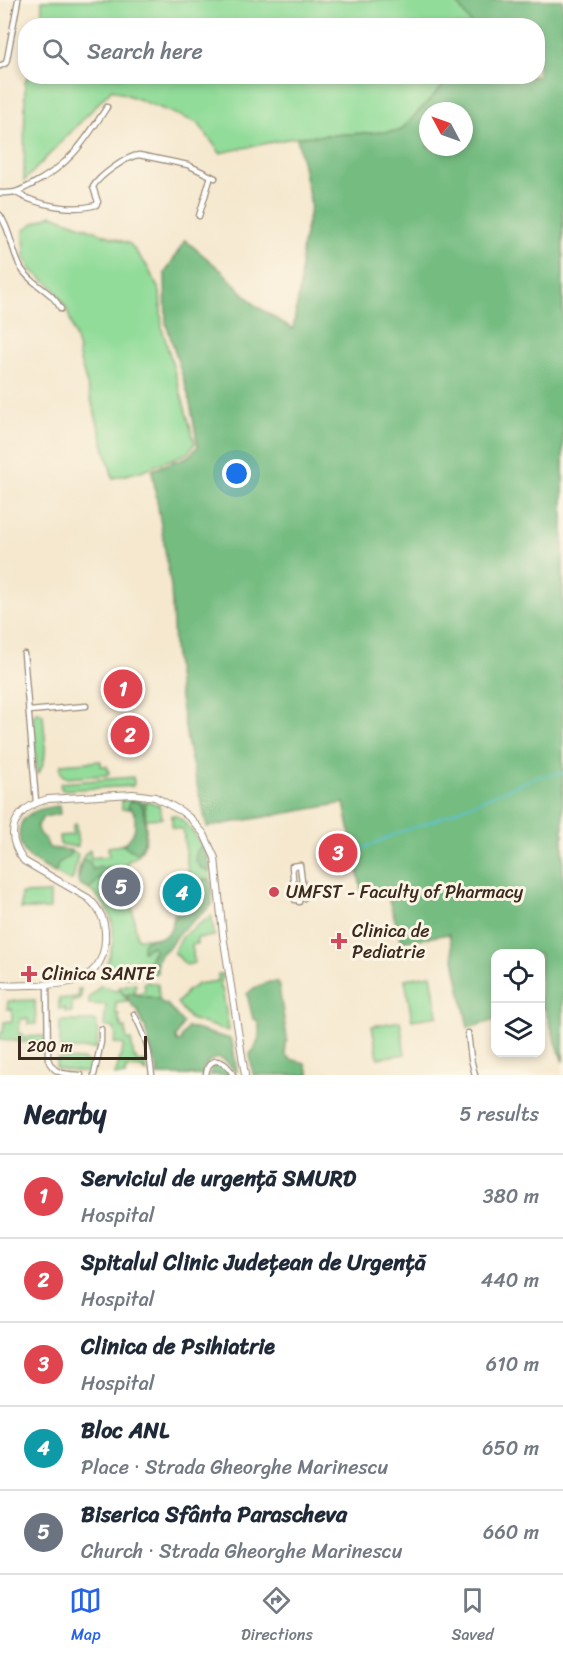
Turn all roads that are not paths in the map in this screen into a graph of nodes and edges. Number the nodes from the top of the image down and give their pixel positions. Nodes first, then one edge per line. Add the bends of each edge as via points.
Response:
1 (18, 0) edge
2 (0, 66) edge
3 (107, 107) dead end
4 (0, 193) edge
5 (16, 193) junction
6 (0, 215) edge
7 (199, 216) dead end
8 (61, 309) dead end
9 (24, 654) dead end
10 (86, 706) dead end
11 (29, 711) junction
12 (36, 802) junction
13 (299, 900) joint
14 (47, 985) junction
15 (1, 986) edge
16 (134, 1014) dead end
17 (101, 1029) dead end
18 (468, 1033) dead end
19 (81, 1075) edge
20 (94, 1075) edge
21 (152, 1075) edge
22 (206, 1075) edge
23 (233, 1075) edge
24 (245, 1075) edge
25 (475, 1075) edge

1 - 2 street via 8,59
3 - 5 street via 79,149 47,177
4 - 5 street
5 - 7 street via 50,205 96,205 95,182 140,155 188,165 213,177
6 - 8 street via 22,270 52,295
9 - 11 street
10 - 11 street
11 - 12 street
12 - 14 main road via 18,816 14,826 17,851 40,872 88,898 105,925 103,955 89,975 72,983
12 - 24 main road via 69,797 150,796 178,809 201,830 215,858
13 - 13 street via 304,898 300,865 292,866 295,900
14 - 15 main road
14 - 19 street via 50,1066 55,1071
16 - 21 street via 146,1038
17 - 20 street
18 - 25 street
22 - 23 street via 209,1064 215,1061 227,1065

